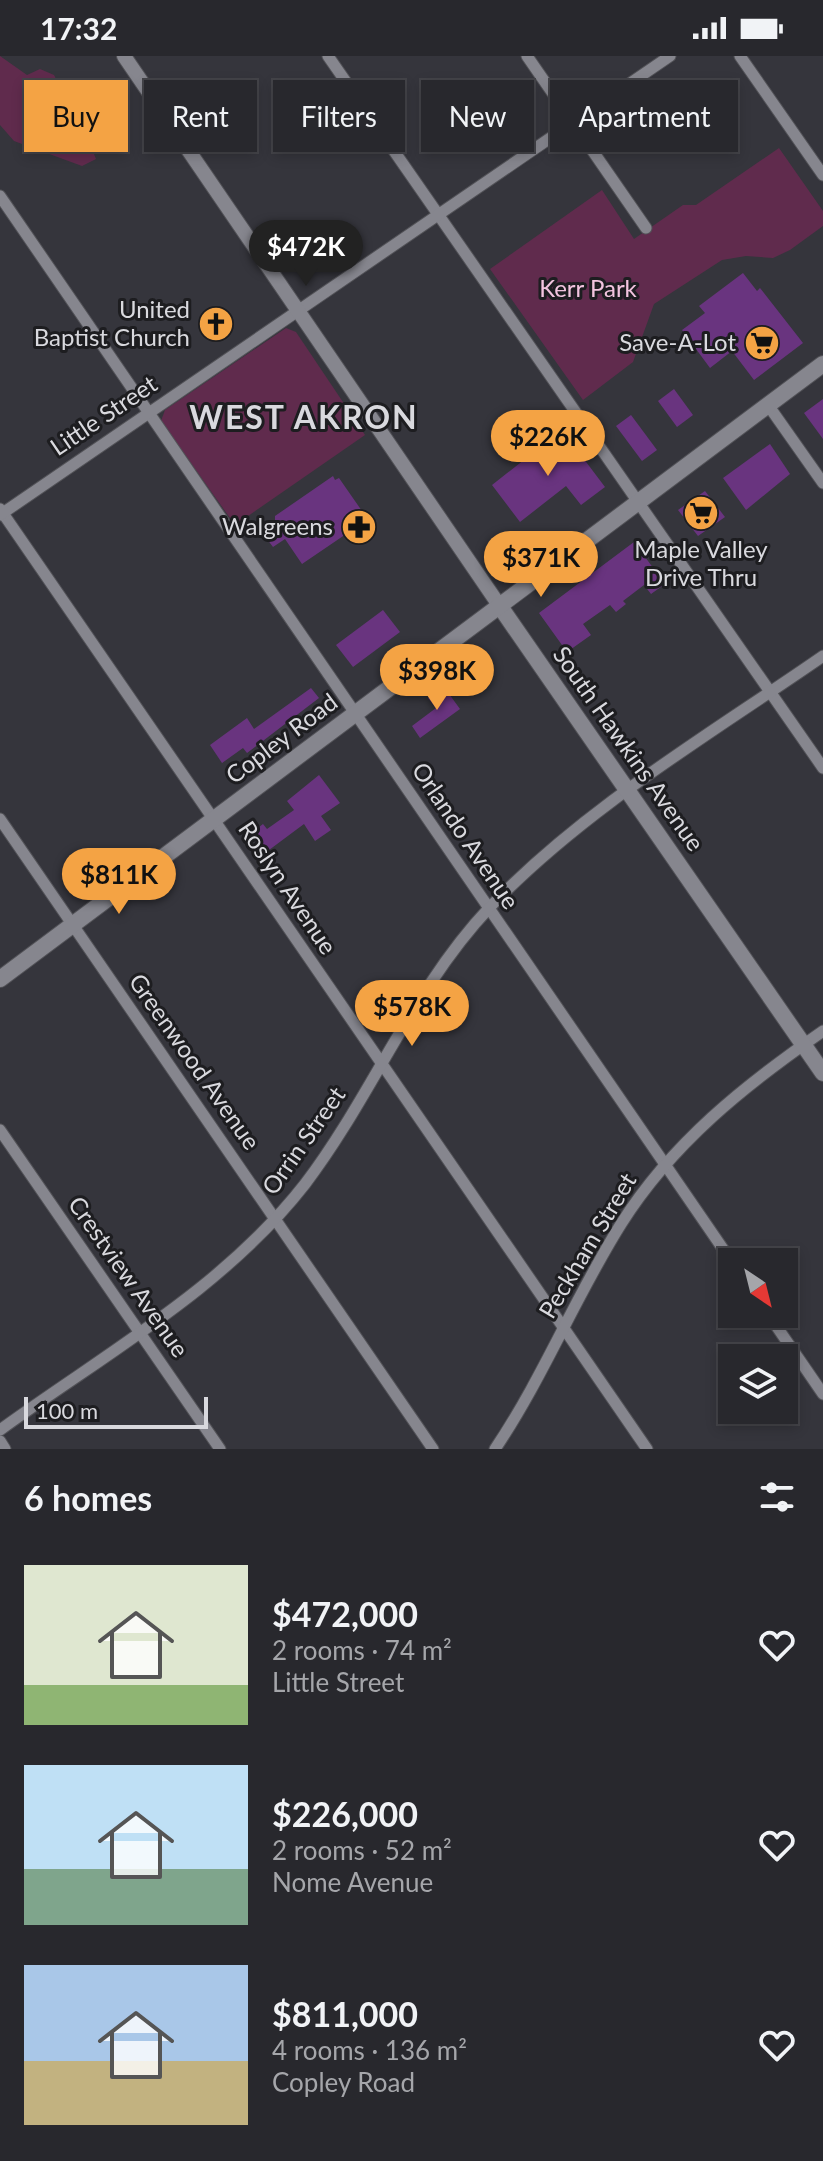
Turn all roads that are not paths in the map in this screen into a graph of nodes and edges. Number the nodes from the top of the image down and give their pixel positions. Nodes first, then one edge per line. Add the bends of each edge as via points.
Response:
1 (124, 56) edge
2 (328, 56) edge
3 (527, 56) edge
4 (670, 56) edge
5 (740, 56) edge
6 (635, 80) edge
7 (550, 89) edge
8 (550, 138) edge
9 (594, 152) edge
10 (823, 175) edge
11 (0, 196) edge
12 (437, 215) junction
13 (646, 228) dead end
14 (298, 310) junction
15 (823, 364) edge
16 (768, 405) junction
17 (149, 412) junction
18 (823, 483) edge
19 (638, 501) junction
20 (1, 512) edge
21 (499, 605) junction
22 (823, 656) edge
23 (770, 693) junction
24 (354, 714) junction
25 (823, 768) edge
26 (628, 790) junction
27 (0, 819) edge
28 (214, 820) junction
29 (488, 909) junction
30 (72, 925) junction
31 (0, 979) edge
32 (823, 1031) edge
33 (803, 1045) junction
34 (382, 1064) junction
35 (823, 1073) edge
36 (0, 1130) edge
37 (665, 1163) junction
38 (275, 1219) junction
39 (723, 1248) edge
40 (778, 1328) edge
41 (564, 1329) junction
42 (140, 1334) junction
43 (823, 1394) edge
44 (0, 1430) edge
45 (0, 1441) edge
46 (5, 1449) edge
47 (220, 1449) edge
48 (433, 1449) edge
49 (495, 1449) edge
50 (647, 1449) edge

1 - 14 street, South Hawkins Avenue
2 - 12 street
3 - 7 street
4 - 6 street, Little Street
5 - 10 street
8 - 12 street, Little Street
9 - 13 street
11 - 17 street, Orlando Avenue
12 - 14 street, Little Street
12 - 19 street
14 - 17 street, Little Street
14 - 21 street, South Hawkins Avenue
15 - 16 main road, Copley Road
16 - 18 street
16 - 19 main road, Copley Road
17 - 20 street, Little Street
17 - 24 street, Orlando Avenue
19 - 21 main road, Copley Road
19 - 23 street
20 - 28 street, Roslyn Avenue
21 - 24 main road, Copley Road
21 - 26 main road, South Hawkins Avenue
22 - 23 street, Orrin Street
23 - 25 street
23 - 26 street, Orrin Street
24 - 28 main road, Copley Road
24 - 29 street, Orlando Avenue
26 - 29 street, Orrin Street via 569,833
26 - 33 main road, South Hawkins Avenue
27 - 30 street, Greenwood Avenue
28 - 30 main road, Copley Road
28 - 34 street, Roslyn Avenue
29 - 34 street, Orrin Street
29 - 37 street, Orlando Avenue
30 - 31 main road, Copley Road
30 - 38 street, Greenwood Avenue
32 - 33 street, Peckham Street
33 - 35 main road, South Hawkins Avenue
33 - 37 street, Peckham Street via 737,1094
34 - 38 street, Orrin Street via 321,1161
34 - 41 street, Roslyn Avenue
36 - 42 street, Crestview Avenue
37 - 39 street, Orlando Avenue
37 - 41 street, Peckham Street via 620,1226
38 - 42 street, Orrin Street via 216,1276
38 - 48 street, Greenwood Avenue
40 - 43 street
41 - 49 street, Peckham Street
41 - 50 street, Roslyn Avenue
42 - 44 street, Orrin Street
42 - 47 street, Crestview Avenue
45 - 46 street

